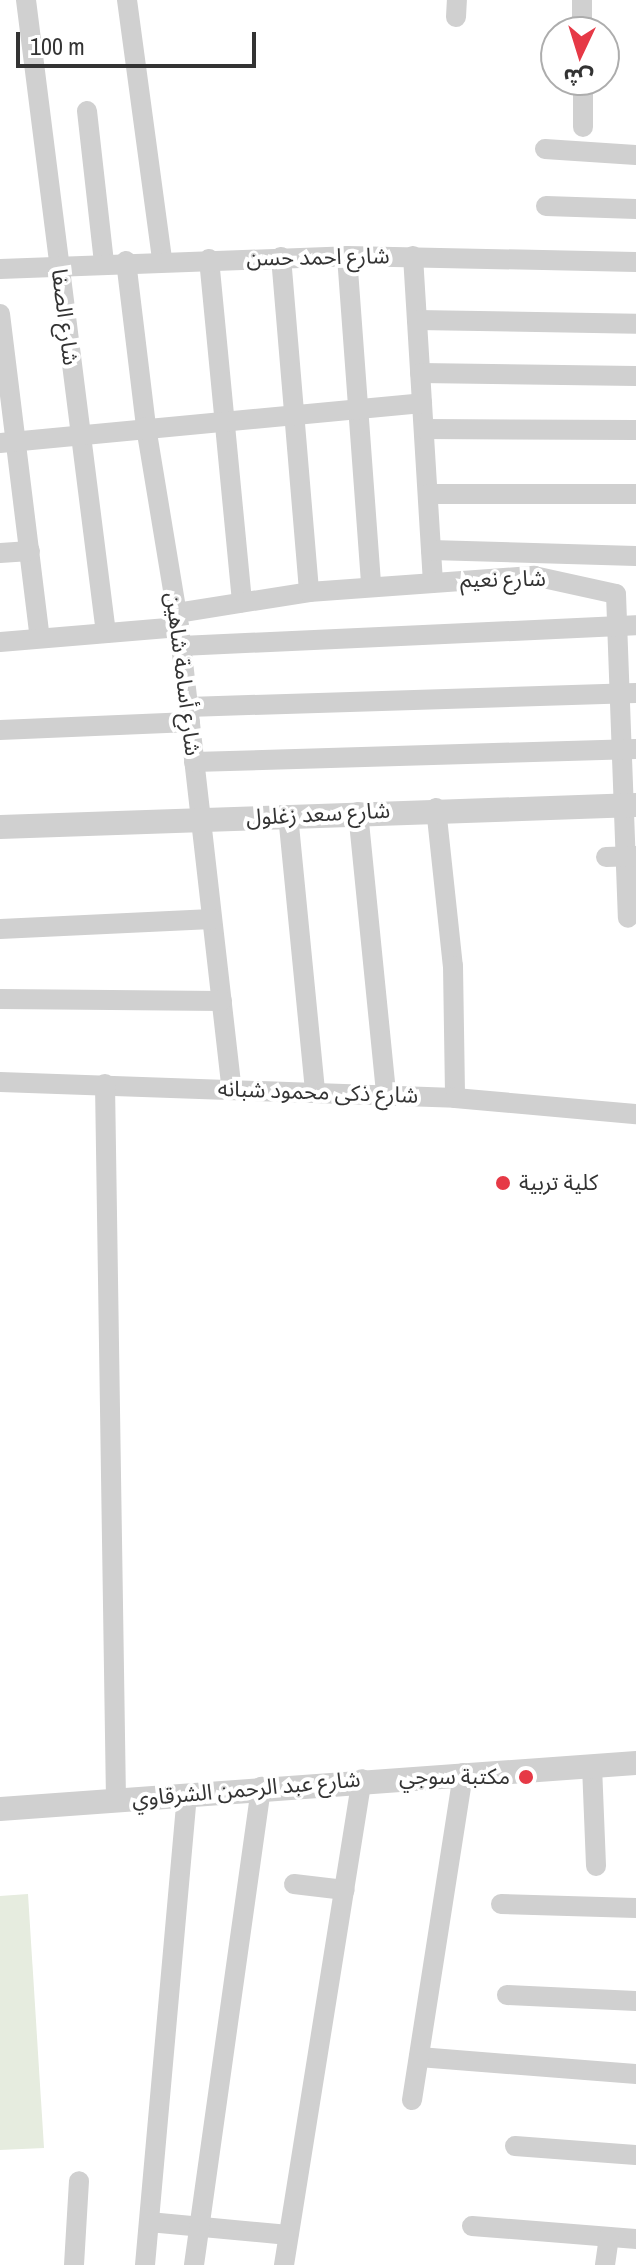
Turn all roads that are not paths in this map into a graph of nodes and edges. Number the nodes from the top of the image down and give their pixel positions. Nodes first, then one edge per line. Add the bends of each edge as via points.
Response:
1 (26, 0) edge
2 (127, 0) edge
3 (583, 96) edge
4 (87, 111) dead end
5 (583, 127) dead end
6 (545, 149) dead end
7 (636, 155) edge
8 (546, 206) dead end
9 (636, 209) edge
10 (347, 256) junction
11 (413, 256) junction
12 (281, 257) junction
13 (209, 259) junction
14 (162, 260) junction
15 (126, 261) junction
16 (104, 262) junction
17 (636, 262) edge
18 (59, 264) junction
19 (0, 269) edge
20 (0, 314) edge
21 (417, 320) junction
22 (636, 324) edge
23 (3, 359) edge
24 (420, 373) junction
25 (636, 376) edge
26 (422, 403) junction
27 (358, 407) junction
28 (294, 413) junction
29 (225, 419) junction
30 (146, 427) junction
31 (424, 429) junction
32 (636, 430) edge
33 (80, 434) junction
34 (8, 442) edge
35 (428, 494) junction
36 (636, 494) edge
37 (431, 550) junction
38 (30, 551) junction
39 (0, 553) edge
40 (636, 556) edge
41 (433, 581) junction
42 (371, 586) junction
43 (309, 592) junction
44 (242, 602) junction
45 (628, 625) edge
46 (179, 629) junction
47 (106, 633) junction
48 (40, 638) junction
49 (0, 642) edge
50 (629, 693) edge
51 (189, 715) junction
52 (0, 730) edge
53 (630, 749) edge
54 (194, 762) junction
55 (631, 805) edge
56 (436, 808) junction
57 (358, 812) junction
58 (288, 815) junction
59 (201, 820) junction
60 (0, 827) edge
61 (632, 856) edge
62 (606, 857) dead end
63 (212, 919) junction
64 (625, 919) edge
65 (0, 929) edge
66 (0, 999) edge
67 (222, 1001) junction
68 (0, 1082) edge
69 (105, 1084) junction
70 (232, 1089) junction
71 (315, 1092) junction
72 (386, 1095) junction
73 (455, 1098) junction
74 (636, 1114) edge
75 (636, 1763) edge
76 (592, 1766) junction
77 (463, 1773) junction
78 (362, 1779) junction
79 (261, 1787) junction
80 (187, 1795) junction
81 (116, 1800) junction
82 (0, 1809) edge
83 (596, 1866) dead end
84 (294, 1884) dead end
85 (345, 1890) junction
86 (501, 1904) dead end
87 (636, 1908) edge
88 (507, 1995) dead end
89 (636, 2001) edge
90 (419, 2057) junction
91 (636, 2074) edge
92 (412, 2100) dead end
93 (515, 2146) dead end
94 (636, 2155) edge
95 (79, 2181) dead end
96 (149, 2222) junction
97 (472, 2226) dead end
98 (199, 2227) junction
99 (288, 2235) junction
100 (609, 2237) junction
101 (636, 2239) edge
102 (74, 2265) edge
103 (145, 2265) edge
104 (194, 2265) edge
105 (284, 2265) edge
106 (605, 2265) edge

1 - 18 street, شارع الصفا
2 - 14 street
3 - 5 street
4 - 16 street
6 - 7 street
8 - 9 street
10 - 11 street, شارع احمد حسن
10 - 12 street, شارع احمد حسن
10 - 27 street
11 - 17 street, شارع احمد حسن
11 - 21 street
12 - 13 street, شارع احمد حسن
12 - 28 street
13 - 14 street, شارع احمد حسن
13 - 29 street
14 - 15 street, شارع احمد حسن
15 - 16 street, شارع احمد حسن
15 - 30 street, شارع أسامة شاهين
16 - 18 street, شارع احمد حسن
18 - 19 street, شارع احمد حسن
18 - 33 street, شارع الصفا
20 - 23 street
21 - 22 street
21 - 24 street
23 - 34 street
24 - 25 street
24 - 26 street
26 - 27 street
26 - 31 street
27 - 28 street
27 - 42 street
28 - 29 street
28 - 43 street
29 - 30 street
29 - 44 street
30 - 33 street
30 - 46 street, شارع أسامة شاهين
31 - 32 street
31 - 35 street
33 - 34 street
33 - 47 street, شارع الصفا
34 - 38 street
35 - 36 street
35 - 37 street
37 - 40 street
37 - 41 street
38 - 39 street
38 - 48 street
41 - 42 street, شارع نعيم
41 - 45 street, شارع نعيم via 558,579 616,594
42 - 43 street, شارع نعيم
43 - 44 street, شارع نعيم
44 - 46 street, شارع نعيم
45 - 46 street
45 - 50 street, شارع نعيم
46 - 47 street
46 - 51 street, شارع أسامة شاهين
47 - 48 street
48 - 49 street
50 - 51 street
50 - 53 street, شارع نعيم
51 - 52 street
51 - 54 street, شارع أسامة شاهين
53 - 54 street
53 - 55 street, شارع نعيم
54 - 59 street, شارع أسامة شاهين
55 - 56 street, شارع سعد زغلول
55 - 61 street, شارع نعيم
56 - 57 street, شارع سعد زغلول
56 - 73 street via 453,966
57 - 58 street, شارع سعد زغلول
57 - 72 street
58 - 59 street, شارع سعد زغلول
58 - 71 street
59 - 60 street, شارع سعد زغلول
59 - 63 street, شارع أسامة شاهين
61 - 62 street
61 - 64 street, شارع نعيم
63 - 65 street
63 - 67 street, شارع أسامة شاهين
66 - 67 street
67 - 70 street, شارع أسامة شاهين
68 - 69 street, شارع ذكى محمود شبانه
69 - 70 street, شارع ذكى محمود شبانه
69 - 81 street
70 - 71 street, شارع ذكى محمود شبانه
71 - 72 street, شارع ذكى محمود شبانه
72 - 73 street, شارع ذكى محمود شبانه
73 - 74 street, شارع ذكى محمود شبانه
75 - 76 street, شارع عبد الرحمن الشرقاوي
76 - 77 street, شارع عبد الرحمن الشرقاوي
76 - 83 street
77 - 78 street, شارع عبد الرحمن الشرقاوي
77 - 90 street
78 - 79 street, شارع عبد الرحمن الشرقاوي
78 - 85 street
79 - 80 street, شارع عبد الرحمن الشرقاوي
79 - 98 street
80 - 81 street, شارع عبد الرحمن الشرقاوي
80 - 96 street
81 - 82 street, شارع عبد الرحمن الشرقاوي
84 - 85 street
85 - 99 street
86 - 87 street
88 - 89 street
90 - 91 street
90 - 92 street
93 - 94 street
95 - 102 street
96 - 98 street
96 - 103 street
97 - 100 street
98 - 99 street
98 - 104 street
99 - 105 street
100 - 101 street
100 - 106 street

